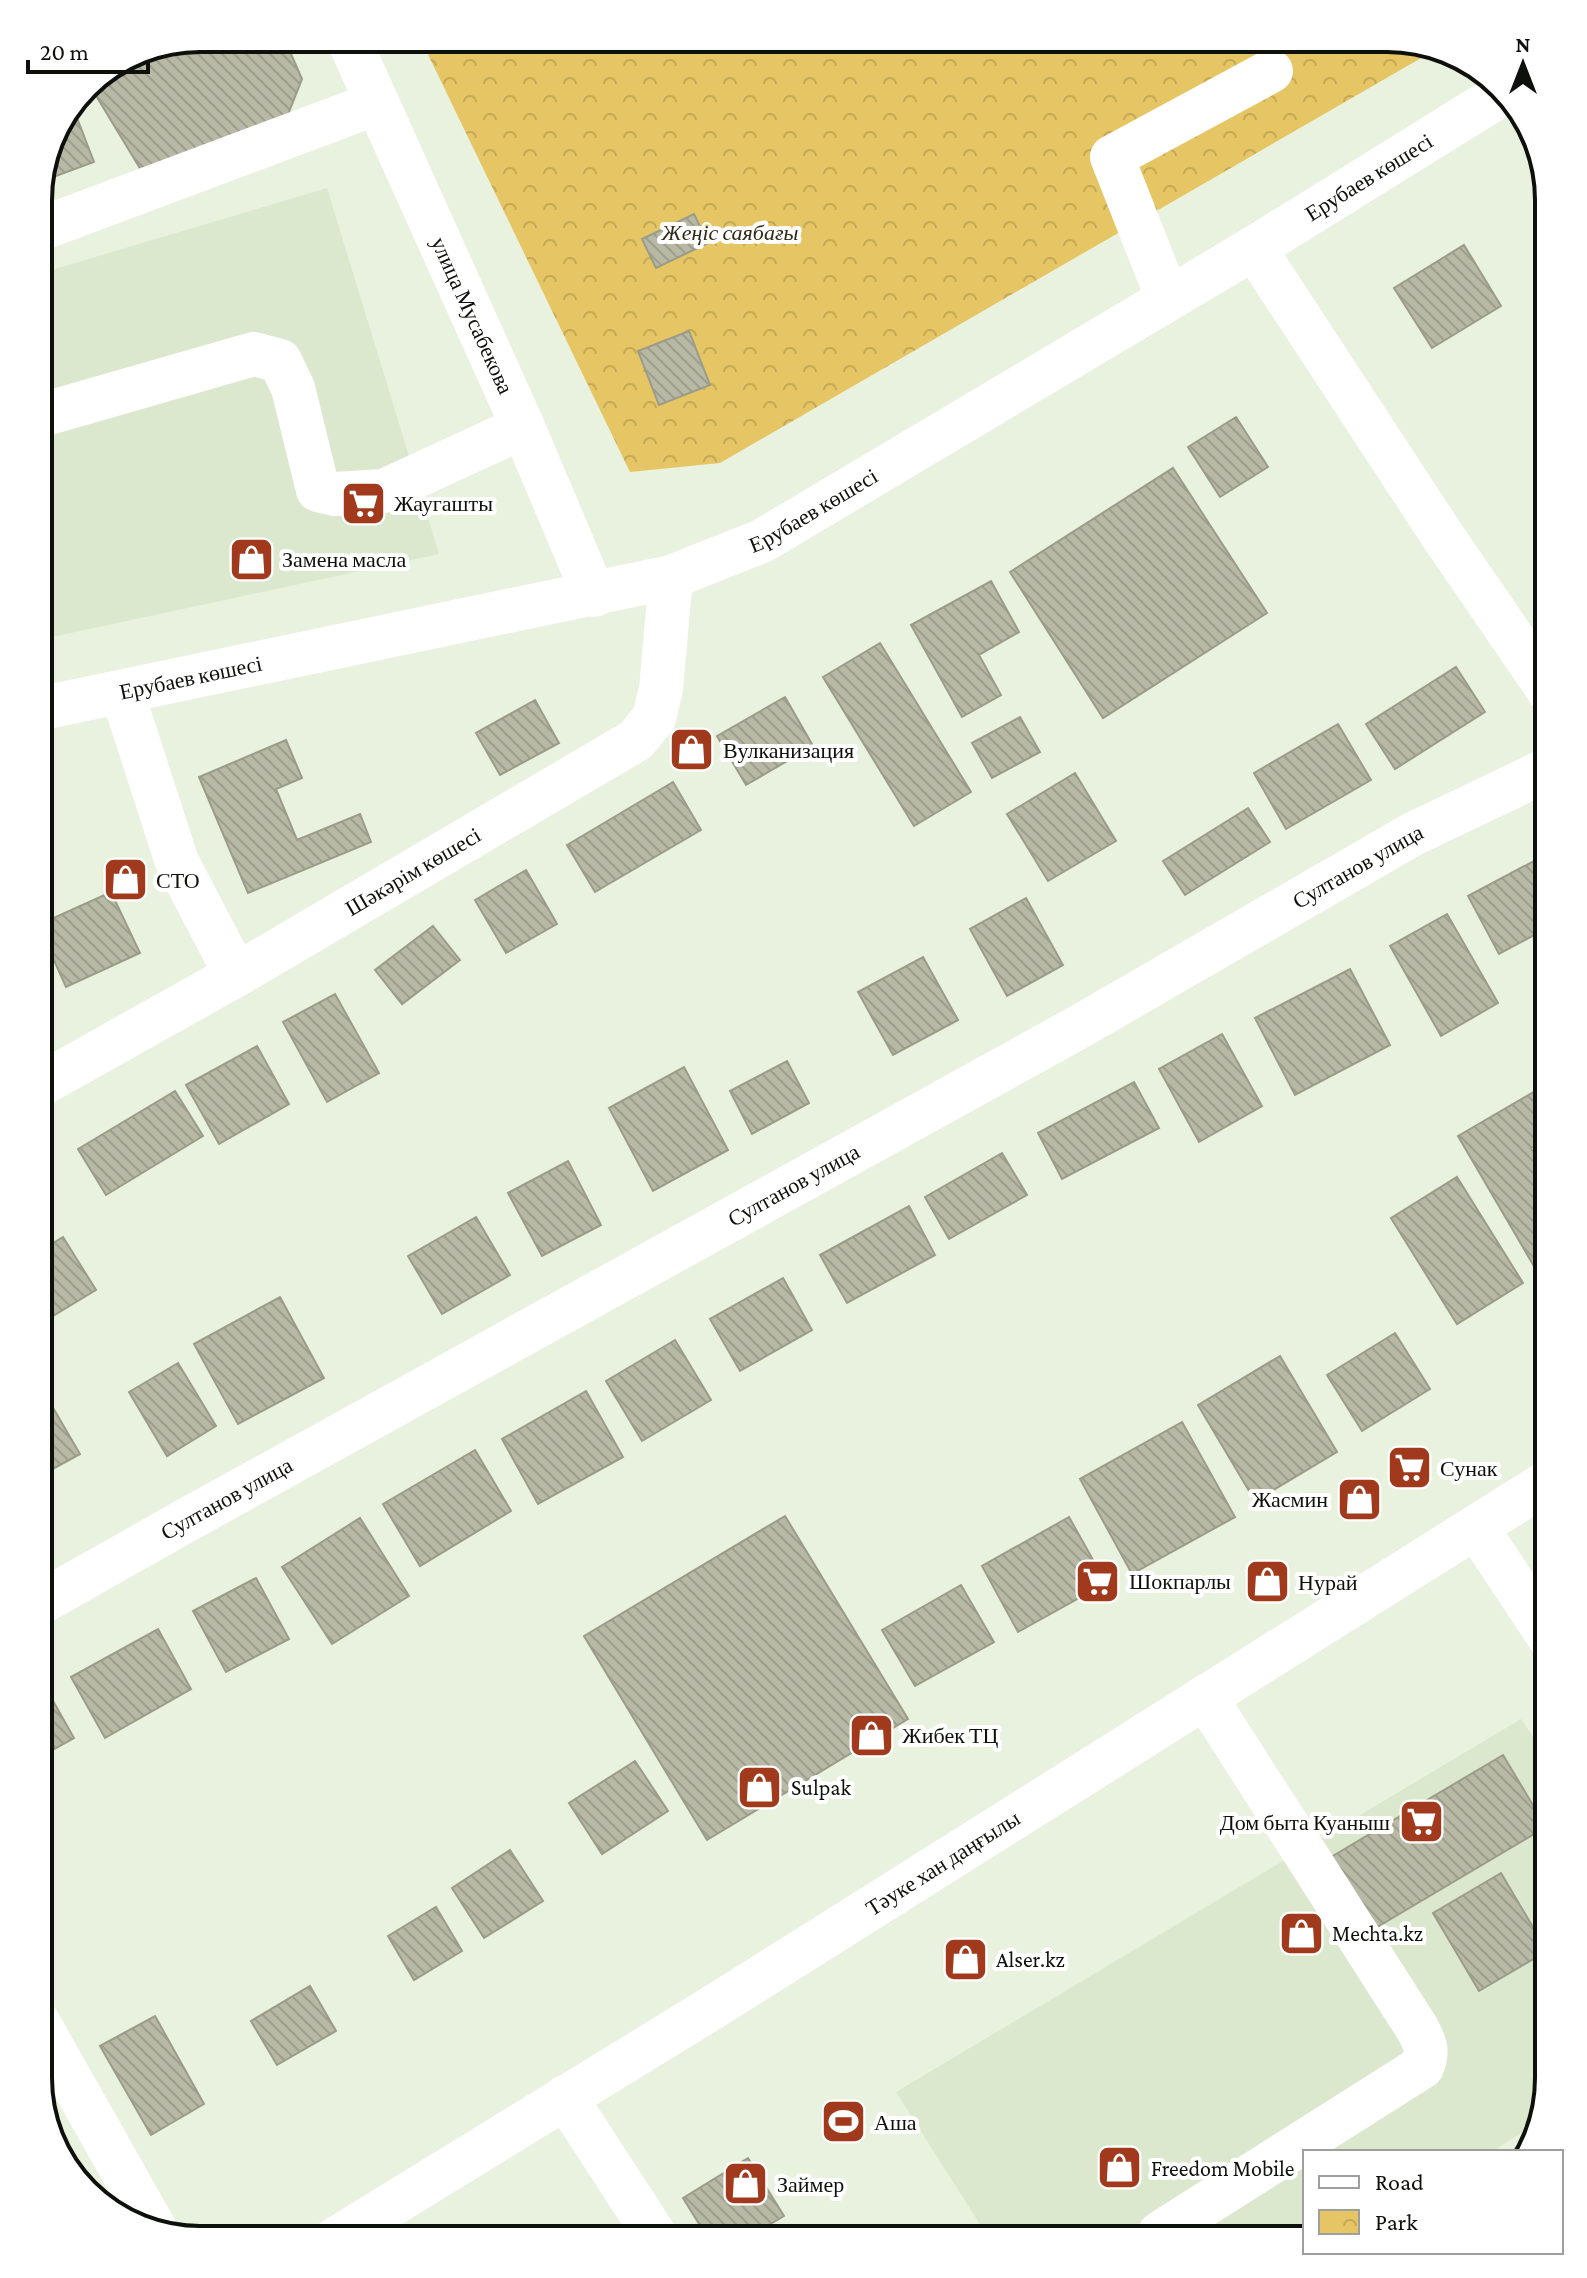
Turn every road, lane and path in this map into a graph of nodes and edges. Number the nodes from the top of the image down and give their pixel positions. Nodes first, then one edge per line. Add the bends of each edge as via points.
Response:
1 (354, 52) edge
2 (1271, 71) dead end
3 (377, 103) junction
4 (1486, 104) edge
5 (52, 225) edge
6 (1254, 248) junction
7 (1168, 299) junction
8 (52, 412) edge
9 (523, 427) junction
10 (671, 577) junction
11 (594, 595) junction
12 (1535, 671) edge
13 (122, 692) junction
14 (52, 706) edge
15 (1535, 776) edge
16 (236, 975) junction
17 (52, 1078) edge
18 (1535, 1490) edge
19 (1476, 1527) junction
20 (52, 1596) edge
21 (1535, 1616) edge
22 (1205, 1697) junction
23 (52, 2047) edge
24 (565, 2097) junction
25 (148, 2216) edge
26 (357, 2226) edge
27 (649, 2226) edge
28 (1171, 2226) edge

1 - 3 street, улица Мусабекова
2 - 7 street via 1112,157
3 - 5 street
3 - 9 street, улица Мусабекова
4 - 6 street, Ерубаев көшесі
6 - 7 street, Ерубаев көшесі
6 - 12 street
7 - 10 street, Ерубаев көшесі via 762,541
8 - 9 street via 254,354 280,361 293,388 318,490 335,494 384,491
9 - 11 street, улица Мусабекова
10 - 11 street, Ерубаев көшесі
10 - 16 street, Шәкәрім көшесі via 661,689 654,718 636,740
11 - 13 street, Ерубаев көшесі
13 - 14 street, Ерубаев көшесі
13 - 16 street via 177,862
15 - 20 street, Султанов улица via 1413,834 1077,1028
16 - 17 street, Шәкәрім көшесі
18 - 19 street, Тәуке хан даңғылы
19 - 21 street
19 - 22 street, Тәуке хан даңғылы
22 - 24 street, Тәуке хан даңғылы
22 - 28 street via 1417,2028 1427,2057 1422,2067
23 - 25 street
24 - 26 street, Тәуке хан даңғылы
24 - 27 street

